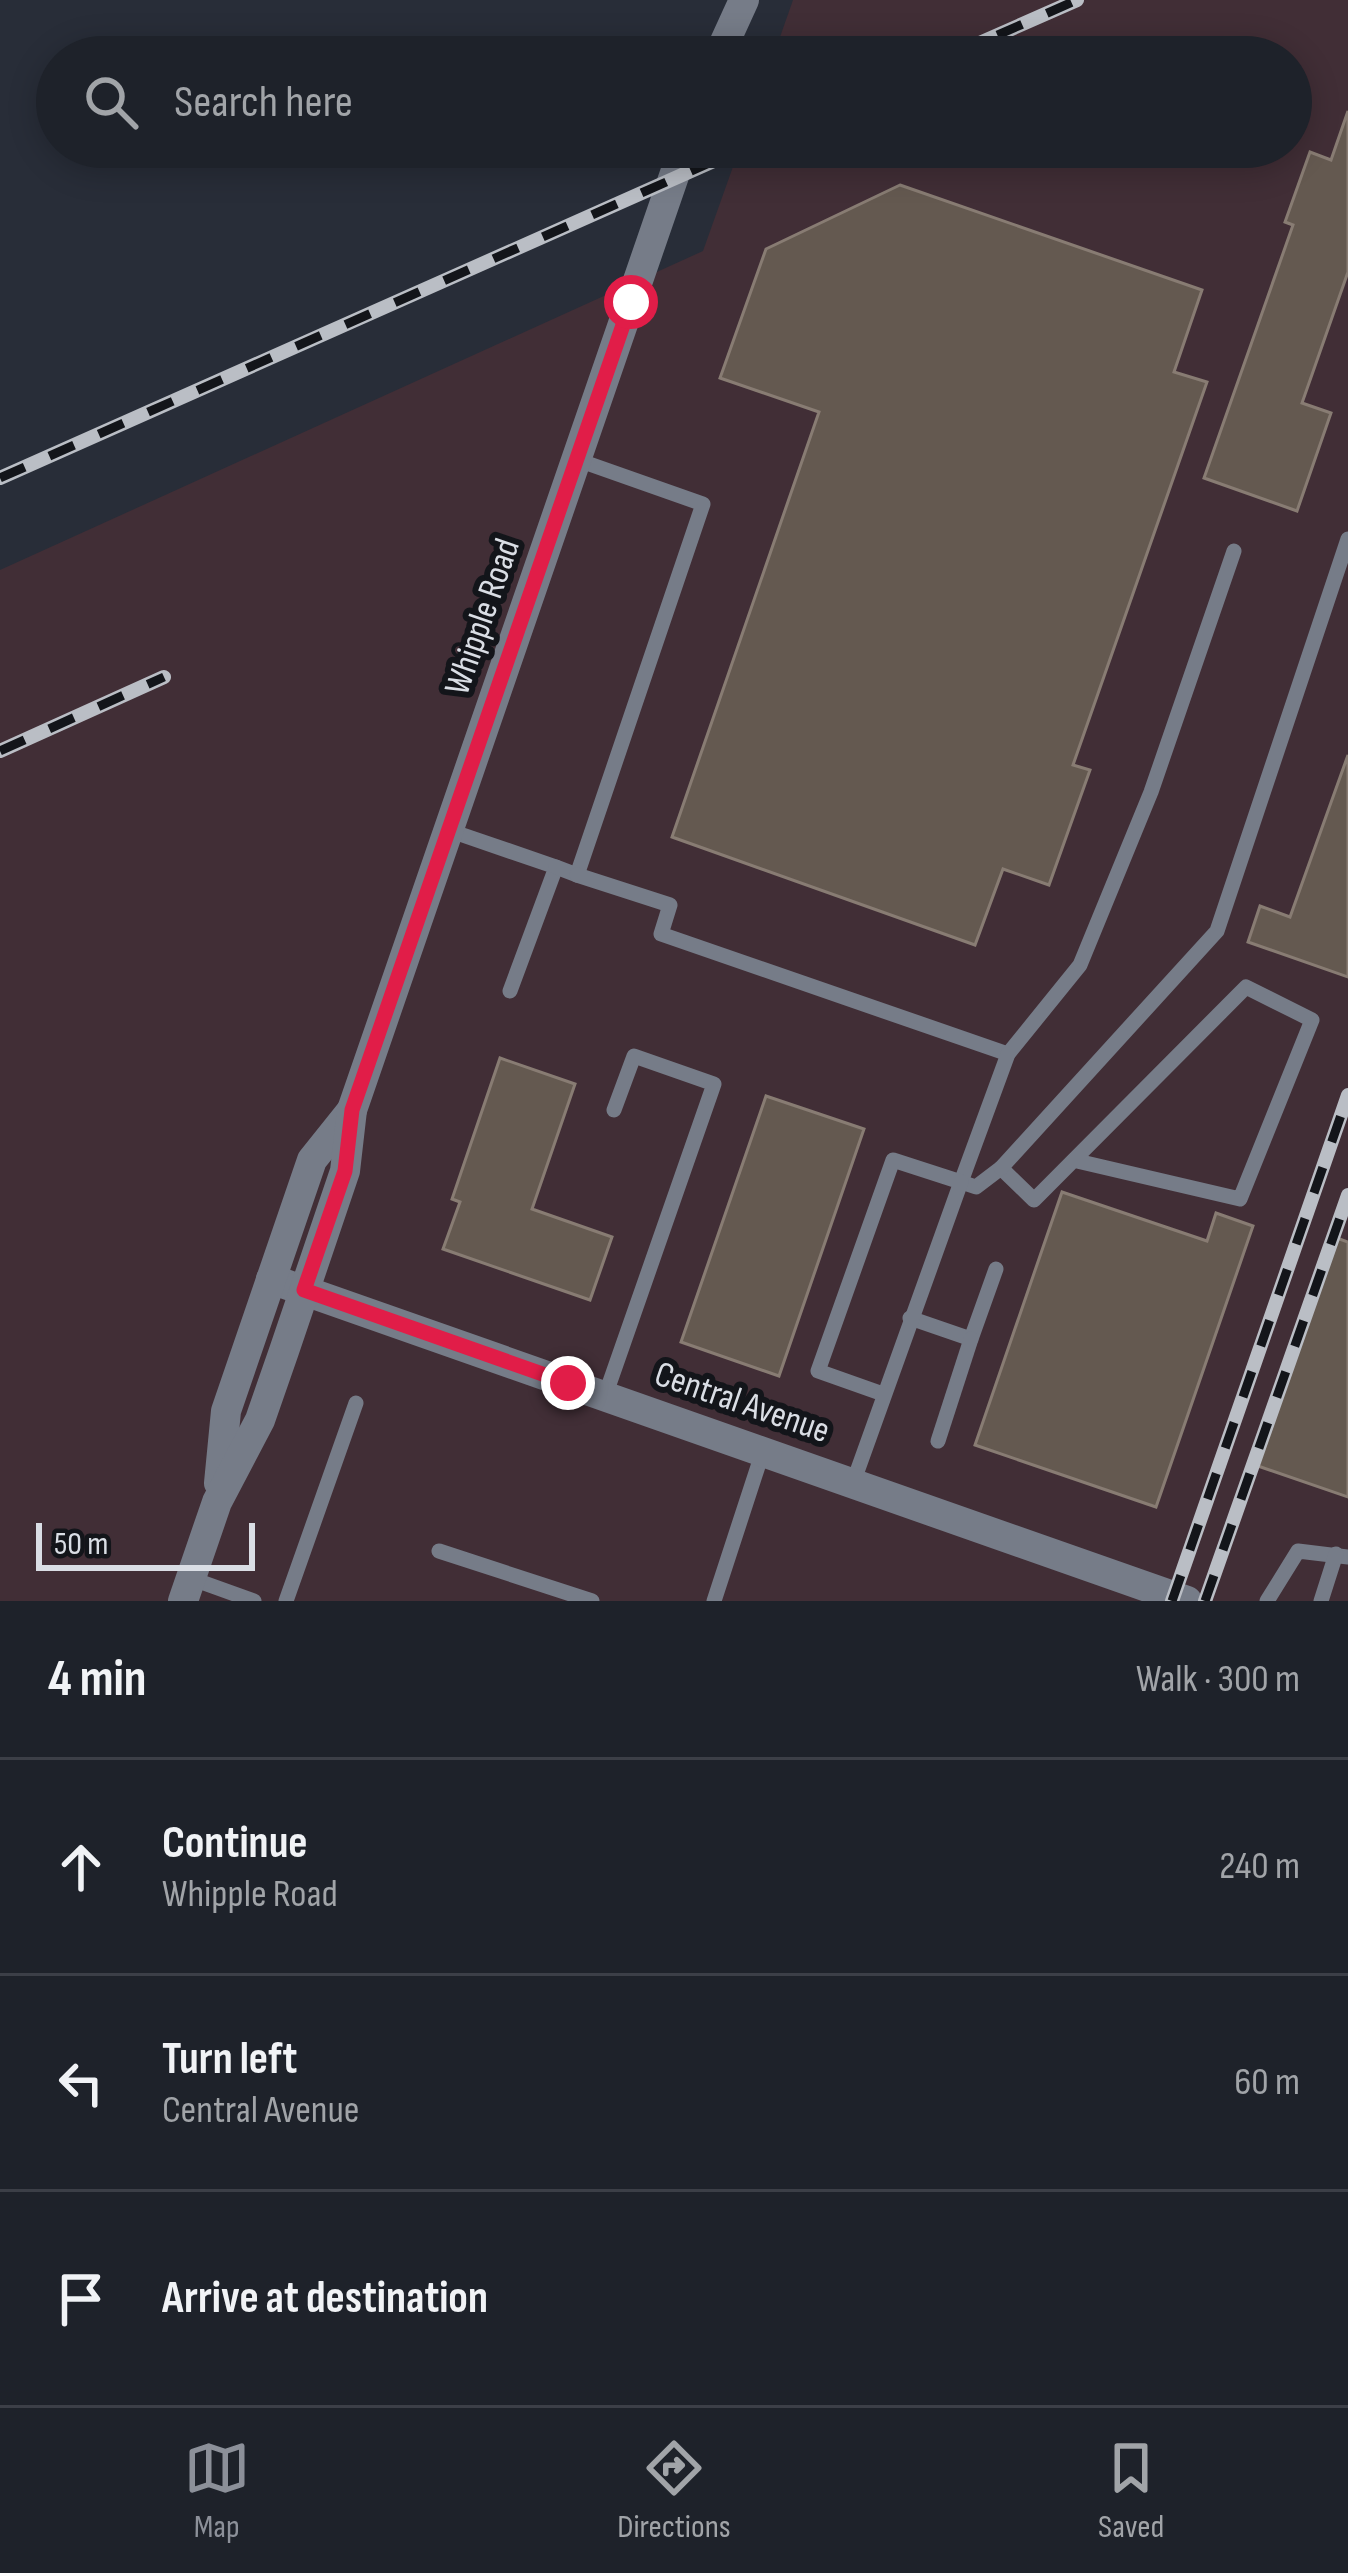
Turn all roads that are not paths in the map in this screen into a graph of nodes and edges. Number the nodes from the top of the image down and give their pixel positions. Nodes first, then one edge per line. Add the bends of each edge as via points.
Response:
1 (744, 0) edge
2 (728, 36) edge
3 (677, 168) edge
4 (578, 460) junction
5 (1348, 539) edge
6 (1234, 550) dead end
7 (451, 831) junction
8 (556, 867) junction
9 (577, 875) junction
10 (510, 991) dead end
11 (1007, 1054) junction
12 (352, 1110) junction
13 (614, 1110) dead end
14 (1077, 1160) junction
15 (1001, 1168) junction
16 (962, 1182) junction
17 (996, 1269) dead end
18 (272, 1279) junction
19 (304, 1290) junction
20 (910, 1318) junction
21 (971, 1340) junction
22 (883, 1394) junction
23 (605, 1396) junction
24 (356, 1403) dead end
25 (938, 1441) dead end
26 (763, 1451) junction
27 (853, 1483) junction
28 (217, 1502) junction
29 (439, 1551) dead end
30 (1342, 1556) edge
31 (187, 1589) edge
32 (254, 1601) edge
33 (286, 1601) edge
34 (592, 1601) edge
35 (714, 1601) edge
36 (1187, 1601) edge
37 (1267, 1601) edge
38 (1322, 1601) edge

1 - 2 main road
3 - 4 main road, Whipple Road
4 - 7 main road, Whipple Road
4 - 9 lane via 703,504
5 - 15 lane via 1217,931
6 - 11 lane via 1151,792 1080,964
7 - 8 lane
7 - 12 main road, Whipple Road
8 - 9 lane
8 - 10 lane
9 - 11 lane via 670,905 661,934
11 - 16 lane
12 - 18 main road, Whipple Road via 312,1160
12 - 19 main road, Whipple Road via 345,1171
13 - 23 lane via 634,1056 714,1084
14 - 14 lane via 1246,987 1312,1021 1240,1199
14 - 15 lane via 1034,1200
15 - 16 lane via 976,1187
16 - 20 lane
16 - 22 lane via 893,1160 818,1371
17 - 21 lane
18 - 19 main road, Central Avenue
18 - 28 main road, Whipple Road via 226,1411
19 - 23 main road, Central Avenue
19 - 28 main road, Whipple Road via 260,1420
20 - 21 lane
20 - 22 lane
21 - 25 lane
22 - 27 lane
23 - 26 main road, Central Avenue
24 - 33 lane
26 - 27 main road, Central Avenue
26 - 35 lane
27 - 36 main road, Central Avenue
28 - 31 main road, Whipple Road
29 - 34 lane
30 - 37 lane via 1298,1551
30 - 38 lane
31 - 32 lane

